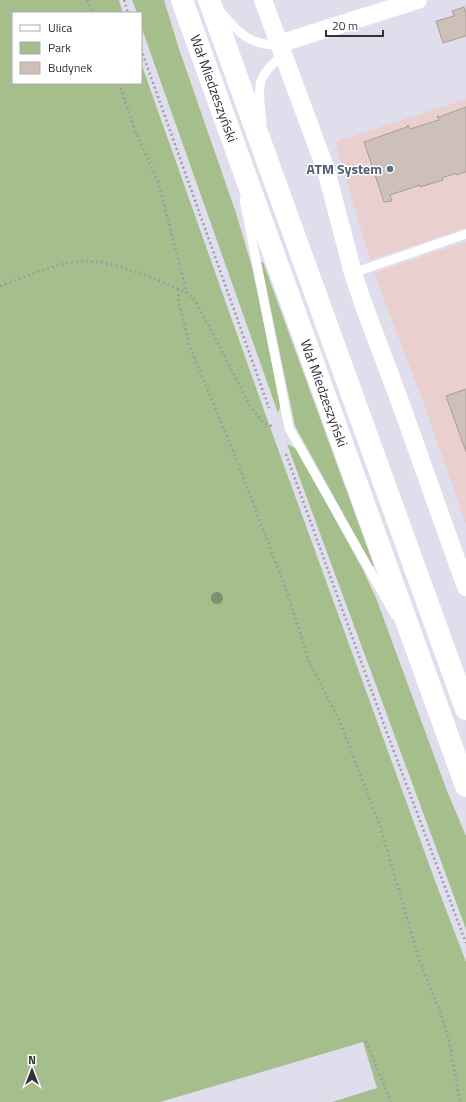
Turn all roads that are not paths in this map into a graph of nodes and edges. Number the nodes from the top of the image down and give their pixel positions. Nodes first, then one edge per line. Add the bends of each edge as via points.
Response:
1 (182, 0) edge
2 (210, 0) edge
3 (263, 0) edge
4 (418, 0) edge
5 (281, 50) junction
6 (234, 145) junction
7 (264, 152) junction
8 (466, 234) edge
9 (353, 272) junction
10 (466, 587) edge
11 (421, 661) junction
12 (466, 709) edge
13 (466, 786) edge

1 - 6 main road, Wał Miedzeszyński
2 - 5 lane via 247,39
2 - 7 main road, Wał Miedzeszyński
3 - 5 street
4 - 5 street via 291,40
5 - 7 lane via 263,78 260,95
5 - 9 street via 326,170
6 - 11 main road, Wał Miedzeszyński
6 - 11 lane via 289,428
7 - 12 main road, Wał Miedzeszyński
8 - 9 lane
9 - 10 street
11 - 13 main road, Wał Miedzeszyński

